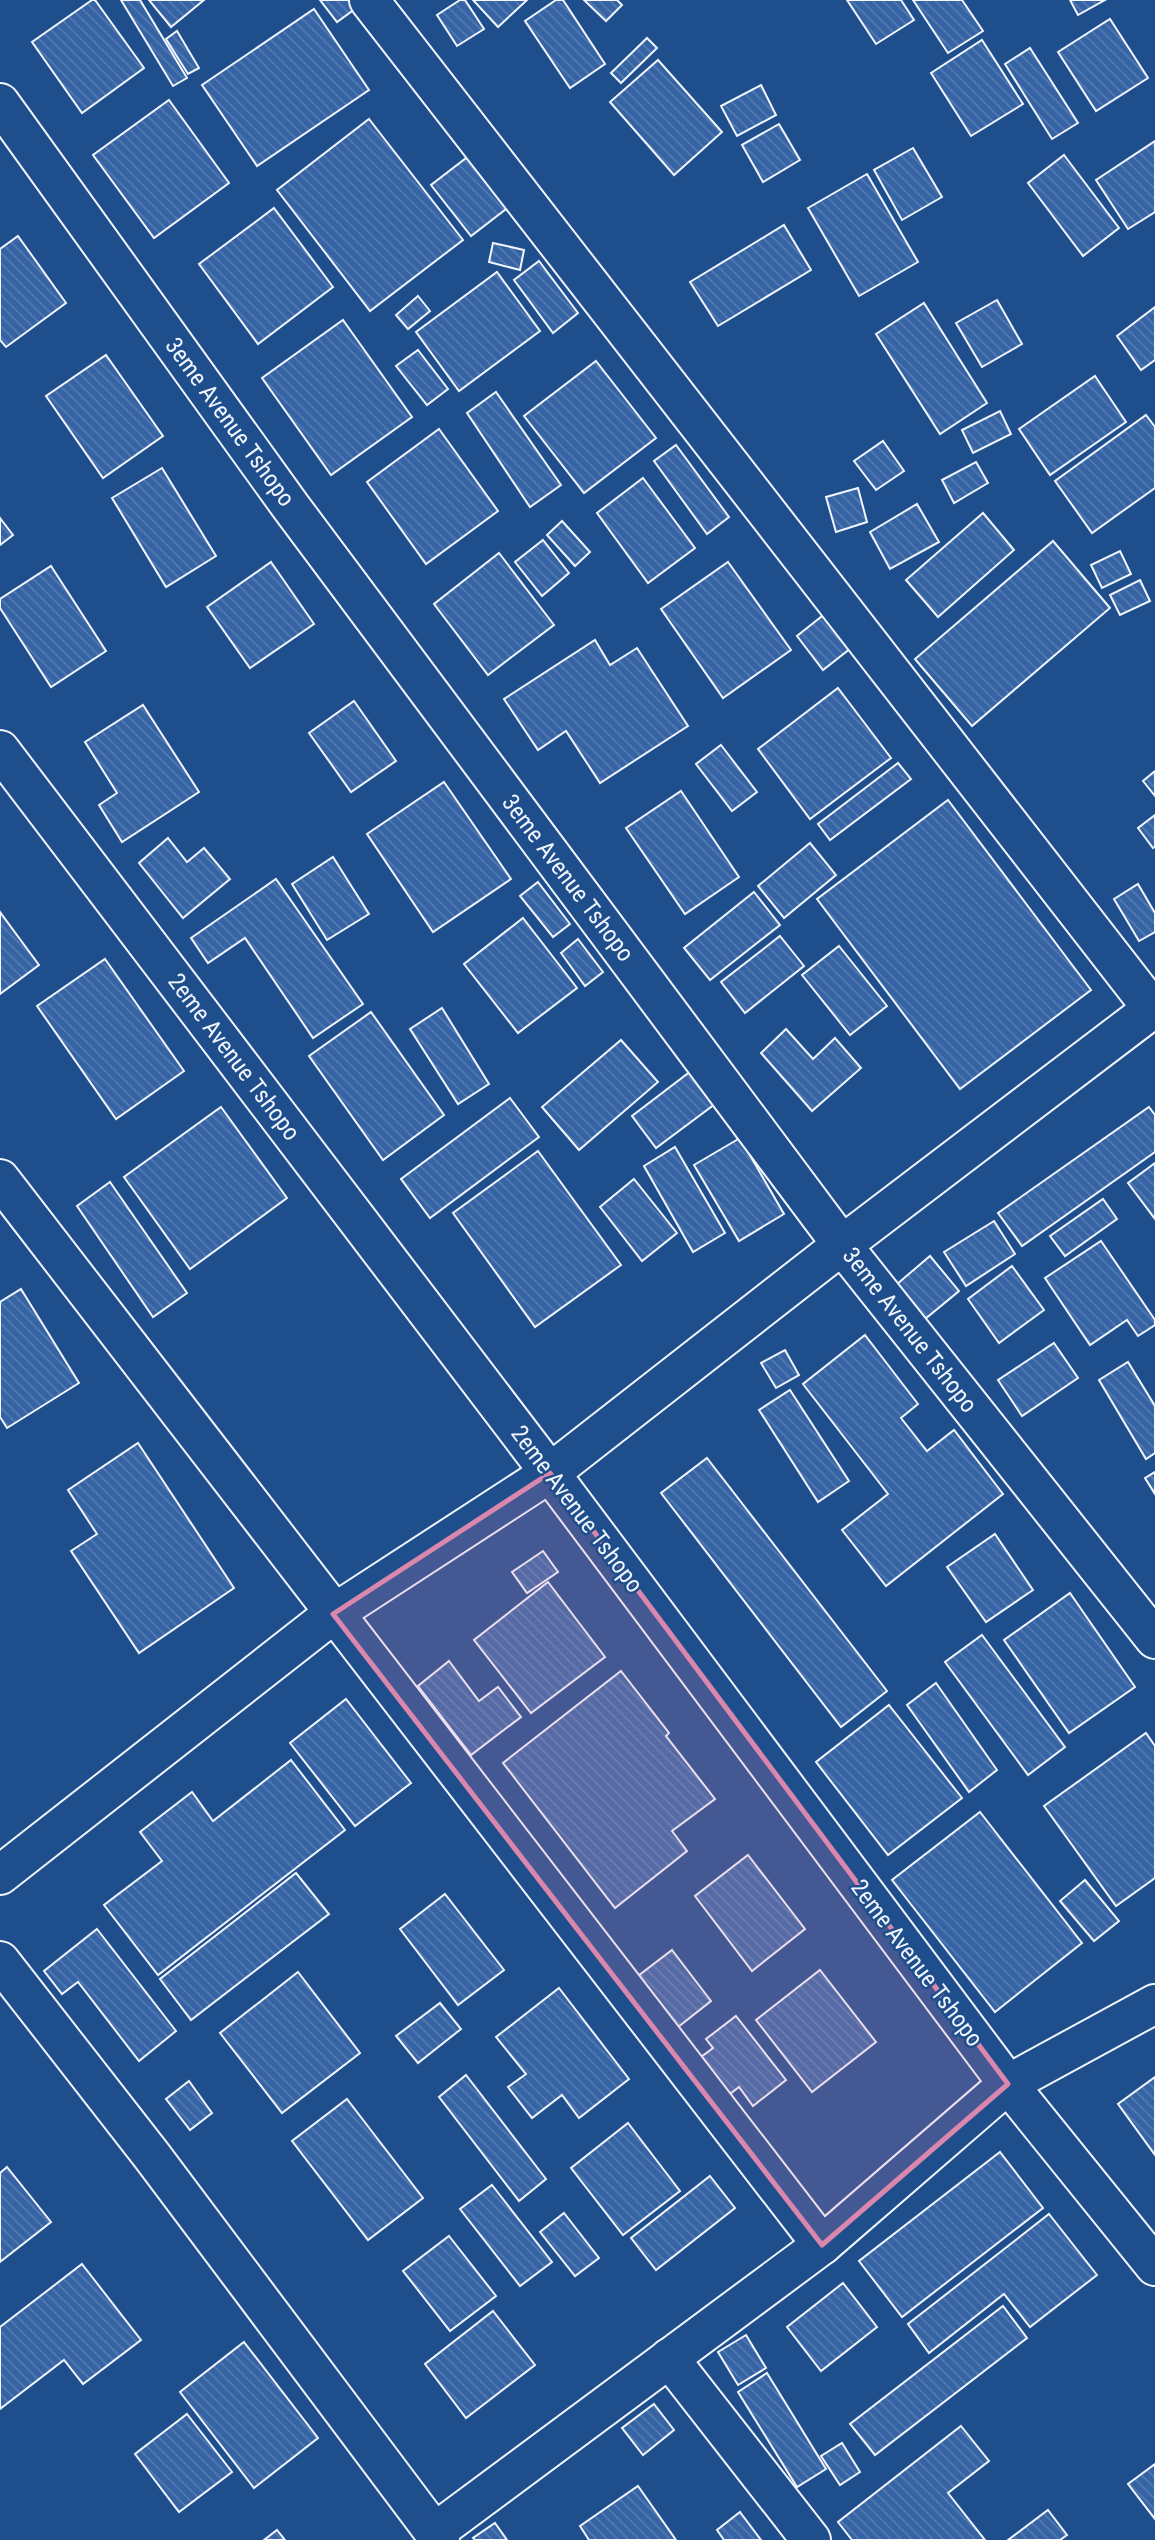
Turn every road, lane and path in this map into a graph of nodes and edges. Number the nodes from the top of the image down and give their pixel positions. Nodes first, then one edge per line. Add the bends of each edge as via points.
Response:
1 (369, 0) edge
2 (0, 103) edge
3 (0, 750) edge
4 (1154, 1009) edge
5 (0, 1180) edge
6 (842, 1245) junction
7 (550, 1473) junction
8 (333, 1614) junction
9 (1155, 1639) edge
10 (0, 1875) edge
11 (0, 1961) edge
12 (1155, 2004) edge
13 (1007, 2084) junction
14 (822, 2245) junction
15 (1155, 2266) edge
16 (669, 2358) junction
17 (437, 2536) edge
18 (811, 2540) edge

1 - 4 street
2 - 6 street, 3eme Avenue Tshopo via 291,507
3 - 7 street, 2eme Avenue Tshopo
4 - 6 street
5 - 8 street
6 - 7 street
6 - 9 street, 3eme Avenue Tshopo
7 - 8 street
7 - 13 street, 2eme Avenue Tshopo
8 - 10 street
8 - 14 street
11 - 17 street
12 - 13 street
13 - 14 street
13 - 15 street, 2eme Avenue Tshopo
14 - 16 street
16 - 17 street
16 - 18 street

